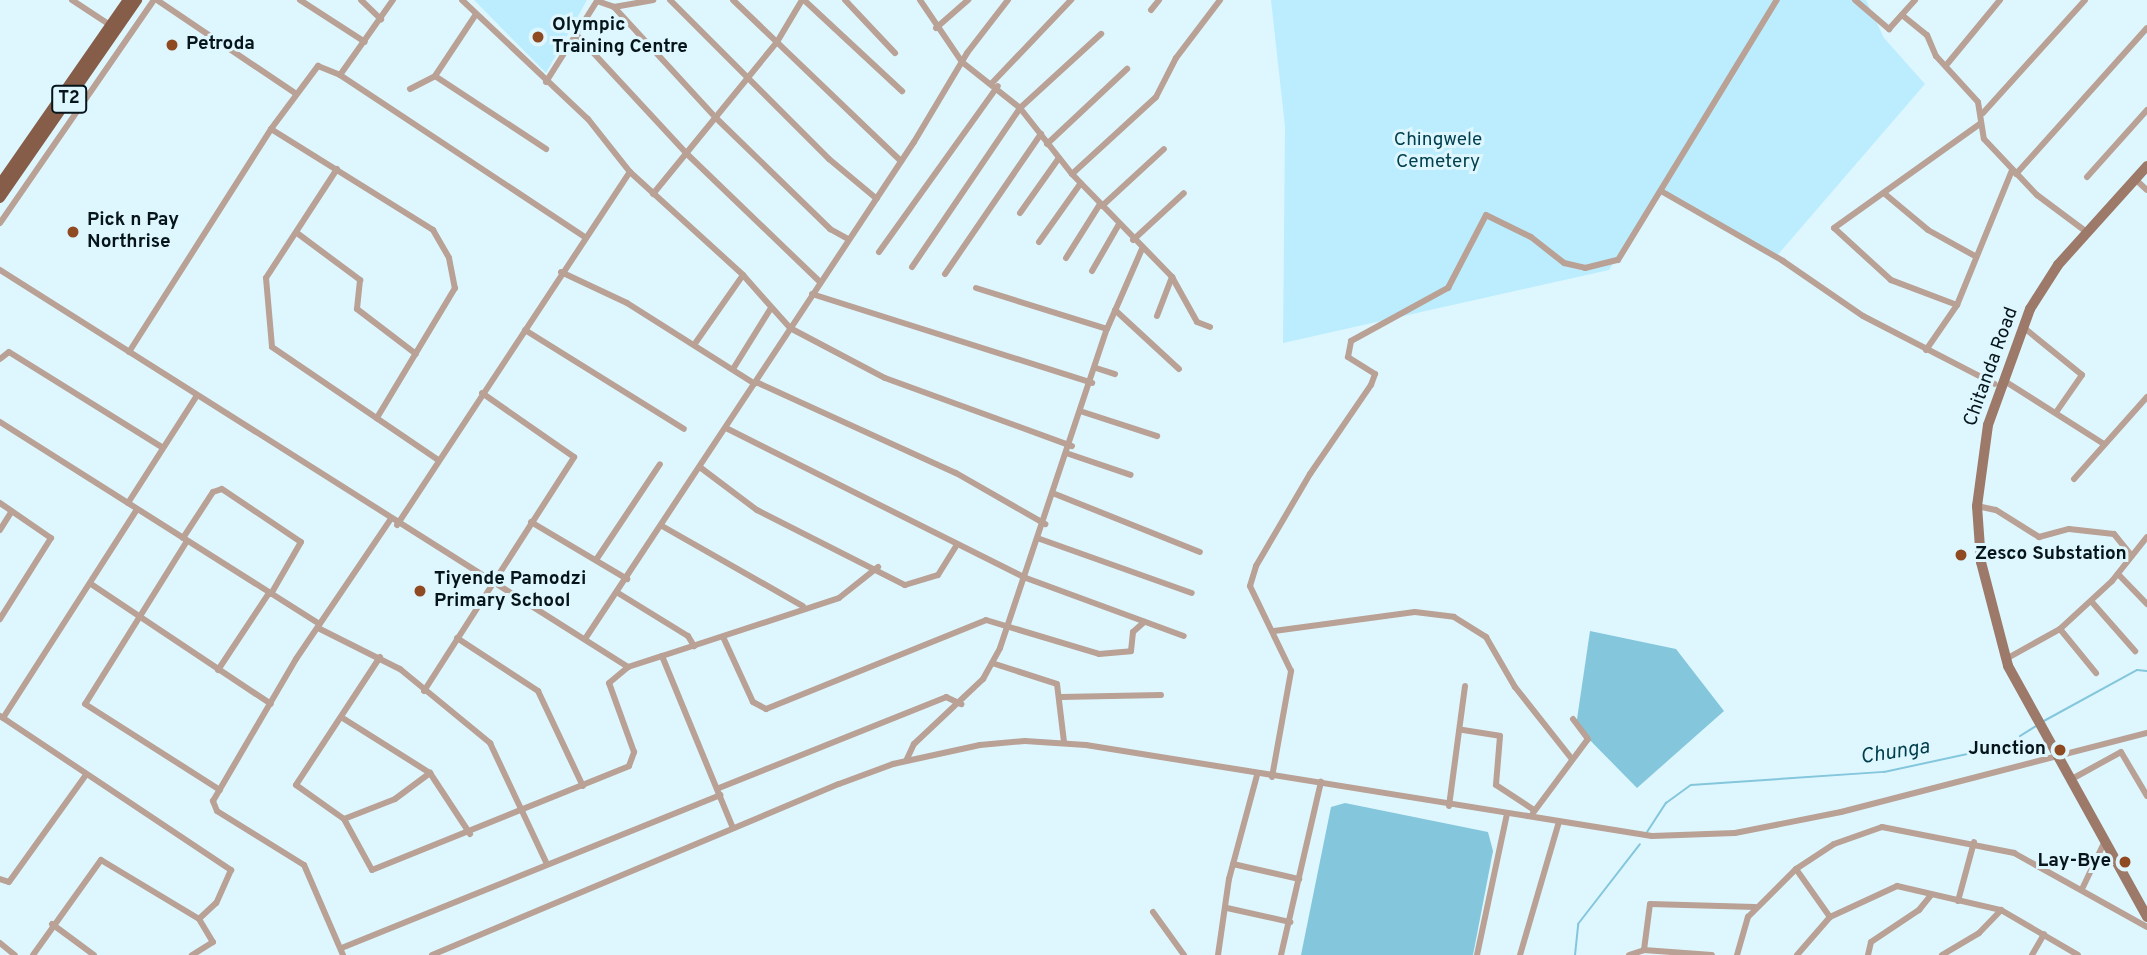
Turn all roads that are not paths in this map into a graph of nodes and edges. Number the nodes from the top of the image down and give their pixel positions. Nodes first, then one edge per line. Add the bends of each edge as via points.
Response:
1 (72, 0) edge
2 (128, 0) edge
3 (137, 0) edge
4 (156, 0) edge
5 (300, 0) edge
6 (361, 0) edge
7 (393, 0) edge
8 (463, 0) edge
9 (653, 0) edge
10 (662, 0) edge
11 (671, 0) edge
12 (733, 0) edge
13 (803, 0) edge
14 (845, 0) edge
15 (920, 0) edge
16 (968, 0) edge
17 (1008, 0) edge
18 (1072, 0) edge
19 (1159, 0) edge
20 (1220, 0) edge
21 (1777, 0) edge
22 (1855, 0) edge
23 (1915, 0) edge
24 (2000, 0) edge
25 (2085, 0) edge
26 (614, 7) junction
27 (1151, 10) dead end
28 (476, 14) junction
29 (1902, 15) junction
30 (381, 19) junction
31 (114, 27) junction
32 (936, 28) junction
33 (2147, 28) edge
34 (574, 32) junction
35 (1101, 34) dead end
36 (128, 37) junction
37 (365, 42) junction
38 (776, 42) junction
39 (895, 53) dead end
40 (962, 62) junction
41 (1948, 64) junction
42 (1127, 69) dead end
43 (340, 75) junction
44 (435, 76) junction
45 (746, 79) junction
46 (546, 82) junction
47 (995, 84) junction
48 (410, 89) dead end
49 (902, 91) dead end
50 (295, 93) junction
51 (1020, 108) junction
52 (2147, 110) edge
53 (1983, 113) junction
54 (715, 117) junction
55 (1980, 124) junction
56 (271, 129) junction
57 (1041, 135) junction
58 (1048, 144) junction
59 (546, 149) dead end
60 (1164, 149) dead end
61 (686, 153) junction
62 (1059, 158) junction
63 (901, 161) junction
64 (2147, 166) edge
65 (337, 169) junction
66 (630, 172) junction
67 (2014, 172) junction
68 (1072, 174) junction
69 (2087, 177) dead end
70 (2135, 179) junction
71 (1081, 183) junction
72 (0, 184) edge
73 (2147, 190) edge
74 (1661, 191) junction
75 (1184, 193) dead end
76 (653, 194) junction
77 (1885, 194) junction
78 (0, 198) edge
79 (877, 199) junction
80 (1101, 205) junction
81 (1020, 213) dead end
82 (0, 223) edge
83 (1119, 224) junction
84 (297, 233) junction
85 (2088, 233) junction
86 (584, 237) junction
87 (848, 239) junction
88 (1133, 240) junction
89 (1039, 242) dead end
90 (1142, 249) junction
91 (879, 252) dead end
92 (1975, 256) junction
93 (1066, 258) dead end
94 (912, 267) dead end
95 (0, 270) edge
96 (1092, 271) dead end
97 (561, 272) junction
98 (945, 274) dead end
99 (743, 275) junction
100 (1172, 277) junction
101 (819, 281) junction
102 (976, 288) dead end
103 (812, 294) junction
104 (1956, 305) junction
105 (771, 308) junction
106 (1115, 310) junction
107 (1157, 316) dead end
108 (2022, 326) junction
109 (1210, 327) dead end
110 (790, 328) junction
111 (525, 330) junction
112 (1107, 330) junction
113 (694, 345) junction
114 (1926, 350) junction
115 (129, 352) junction
116 (416, 354) junction
117 (0, 359) edge
118 (1096, 368) junction
119 (733, 369) junction
120 (1179, 369) dead end
121 (1115, 374) dead end
122 (1998, 381) junction
123 (755, 383) junction
124 (1092, 383) junction
125 (482, 393) junction
126 (196, 397) junction
127 (2147, 397) edge
128 (2057, 411) junction
129 (1083, 412) junction
130 (377, 418) junction
131 (0, 422) edge
132 (726, 428) junction
133 (684, 429) dead end
134 (1157, 436) dead end
135 (2104, 444) junction
136 (1072, 446) junction
137 (163, 448) junction
138 (1069, 454) junction
139 (438, 460) junction
140 (660, 464) dead end
141 (701, 468) junction
142 (1131, 475) dead end
143 (2074, 479) dead end
144 (1055, 494) junction
145 (0, 503) edge
146 (128, 503) junction
147 (1977, 506) junction
148 (137, 509) junction
149 (12, 511) junction
150 (390, 520) junction
151 (531, 522) junction
152 (1045, 524) junction
153 (397, 525) junction
154 (662, 526) junction
155 (0, 530) edge
156 (2147, 537) edge
157 (1040, 539) junction
158 (185, 540) junction
159 (957, 545) junction
160 (2141, 545) junction
161 (2147, 551) edge
162 (1200, 552) dead end
163 (2132, 556) junction
164 (596, 560) junction
165 (878, 567) junction
166 (2118, 574) junction
167 (627, 579) junction
168 (1026, 579) junction
169 (493, 582) junction
170 (91, 584) junction
171 (270, 593) junction
172 (618, 593) junction
173 (1192, 593) dead end
174 (2091, 601) junction
175 (2147, 604) edge
176 (803, 606) junction
177 (141, 618) junction
178 (0, 619) edge
179 (1144, 622) junction
180 (1010, 624) junction
181 (319, 626) junction
182 (2060, 629) junction
183 (1274, 631) junction
184 (1184, 636) dead end
185 (457, 638) junction
186 (584, 639) junction
187 (724, 639) junction
188 (694, 646) junction
189 (2135, 652) dead end
190 (662, 656) junction
191 (380, 657) junction
192 (2006, 659) junction
193 (992, 663) junction
194 (628, 667) junction
195 (218, 670) junction
196 (2096, 673) dead end
197 (1465, 687) dead end
198 (424, 691) junction
199 (1161, 695) dead end
200 (1061, 697) junction
201 (271, 704) junction
202 (961, 704) junction
203 (2, 717) edge
204 (341, 717) junction
205 (1573, 719) dead end
206 (1463, 730) junction
207 (2147, 733) edge
208 (1064, 742) junction
209 (1572, 758) junction
210 (2056, 759) junction
211 (906, 761) junction
212 (430, 773) junction
213 (86, 775) junction
214 (1257, 775) junction
215 (1272, 777) junction
216 (2068, 781) junction
217 (1321, 782) junction
218 (583, 786) junction
219 (220, 790) junction
220 (720, 791) junction
221 (2146, 792) edge
222 (1448, 806) junction
223 (524, 811) junction
224 (1507, 814) junction
225 (1532, 814) junction
226 (344, 819) junction
227 (1559, 822) junction
228 (733, 828) junction
229 (470, 834) junction
230 (1974, 842) junction
231 (2104, 843) junction
232 (547, 864) junction
233 (1233, 864) junction
234 (1796, 869) junction
235 (0, 879) edge
236 (1299, 879) junction
237 (2083, 887) junction
238 (1931, 895) junction
239 (1958, 901) junction
240 (1755, 907) junction
241 (1227, 908) junction
242 (2001, 910) junction
243 (1153, 912) dead end
244 (2146, 912) edge
245 (1830, 917) junction
246 (199, 919) junction
247 (1290, 922) junction
248 (52, 924) junction
249 (2147, 927) edge
250 (2044, 934) junction
251 (0, 943) edge
252 (344, 947) junction
253 (1644, 950) junction
254 (15, 955) edge
255 (33, 955) edge
256 (94, 955) edge
257 (192, 955) edge
258 (343, 955) edge
259 (432, 955) edge
260 (1184, 955) edge
261 (1218, 955) edge
262 (1281, 955) edge
263 (1477, 955) edge
264 (1520, 955) edge
265 (1629, 955) edge
266 (1712, 955) edge
267 (1737, 955) edge
268 (1797, 955) edge
269 (1868, 955) edge
270 (1942, 955) edge
271 (2032, 955) edge
272 (2078, 955) edge

1 - 31 street
2 - 31 main road, T2
3 - 31 main road, T2
4 - 36 street
4 - 50 street
5 - 37 street
6 - 30 street
7 - 30 street
8 - 28 street
9 - 26 street
10 - 11 street
11 - 45 street
12 - 38 street
13 - 38 street
13 - 49 street
14 - 39 street
15 - 32 street
16 - 32 street
17 - 40 street
18 - 47 street
19 - 27 street
20 - 68 street via 1176,58 1156,97
21 - 74 street
22 - 29 street via 1889,29
23 - 29 street
24 - 41 street
25 - 53 street
26 - 34 street via 597,1
26 - 54 street
28 - 44 street
28 - 46 street
29 - 41 street via 1927,34 1936,56
30 - 37 street
31 - 36 street
31 - 72 main road, T2
31 - 78 main road, T2
32 - 40 street
33 - 67 street
34 - 46 street
34 - 61 street
35 - 51 street
36 - 82 street
37 - 43 street
38 - 45 street
38 - 63 street
40 - 47 street
40 - 63 street
41 - 53 street
42 - 58 street
43 - 50 street via 314,67
43 - 86 street
44 - 48 street
44 - 59 street
45 - 54 street
45 - 79 street
46 - 66 street via 588,119
47 - 51 street
47 - 91 street
50 - 56 street
51 - 57 street
51 - 94 street
52 - 69 street
53 - 55 street
54 - 61 street
54 - 87 street via 830,229
55 - 67 street via 1984,139
55 - 77 street
56 - 65 street
56 - 115 street
57 - 58 street
57 - 98 street
58 - 62 street
60 - 80 street
61 - 76 street
61 - 101 street
62 - 68 street
62 - 81 street
63 - 79 street
64 - 70 street, Chitanda Road
65 - 84 street
65 - 116 street via 433,229 449,258 455,288
66 - 76 street
66 - 86 street
67 - 85 street
67 - 92 street
68 - 71 street
70 - 73 street
70 - 85 street, Chitanda Road
71 - 80 street
71 - 89 street
74 - 114 street
74 - 183 street via 1618,260 1596,267 1557,260 1531,237 1486,215 1447,288 1351,341 1348,357 1375,374 1371,385 1310,474 1252,576 1252,597
75 - 88 street
76 - 99 street
77 - 92 street via 1928,230
77 - 104 street via 1844,216 1834,232 1891,280
79 - 87 street
80 - 83 street
80 - 93 street
83 - 88 street
83 - 96 street
84 - 116 street via 360,280 357,309
84 - 130 street via 264,283 272,347
85 - 108 street, Chitanda Road via 2058,265
86 - 97 street
87 - 101 street
88 - 90 street
90 - 100 street
90 - 106 street
92 - 104 street
95 - 115 street
97 - 111 street
97 - 113 street via 614,295
99 - 105 street
99 - 113 street
100 - 107 street
100 - 109 street via 1198,322
101 - 103 street
102 - 112 street
103 - 110 street
103 - 124 street
104 - 114 street
105 - 110 street
105 - 119 street
106 - 112 street
106 - 120 street
108 - 122 street, Chitanda Road
108 - 128 street via 2082,375
110 - 123 street
110 - 136 street via 885,378
111 - 125 street
111 - 133 street
112 - 118 street
113 - 119 street
114 - 122 street
115 - 126 street
116 - 130 street
117 - 137 street via 9,352
118 - 121 street
118 - 124 street
119 - 123 street
122 - 128 street
122 - 147 street, Chitanda Road via 1981,451
123 - 132 street
123 - 152 street via 956,473
124 - 129 street
125 - 139 street
125 - 151 street via 574,454
126 - 137 street
126 - 150 street
127 - 135 street
128 - 135 street
129 - 134 street
129 - 136 street
130 - 139 street
131 - 146 street
132 - 141 street
132 - 159 street
135 - 143 street
136 - 138 street
137 - 146 street
138 - 142 street
138 - 144 street
139 - 153 street
140 - 164 street
141 - 154 street
141 - 165 street via 757,510
144 - 152 street
144 - 162 street
145 - 149 street
146 - 148 street
147 - 163 street via 1996,510 2039,537 2069,529 2114,534
147 - 192 street, Chitanda Road via 1981,562
148 - 158 street
148 - 170 street
149 - 155 street
149 - 178 street via 50,535 50,541
150 - 153 street
150 - 181 street
151 - 164 street
151 - 169 street
152 - 157 street
153 - 169 street
154 - 167 street
154 - 176 street
156 - 160 street
157 - 168 street
157 - 173 street
158 - 171 street
158 - 171 street via 213,492 222,489 300,541
158 - 177 street
159 - 165 street via 938,575 923,583 905,586
159 - 168 street
160 - 161 street
160 - 163 street
163 - 166 street
164 - 167 street
165 - 176 street via 839,598
166 - 174 street
166 - 175 street
167 - 172 street
168 - 179 street
168 - 180 street
169 - 185 street
169 - 186 street
170 - 177 street
170 - 203 street
171 - 181 street
171 - 195 street
172 - 186 street
172 - 188 street via 688,636
174 - 182 street
174 - 189 street
176 - 187 street
177 - 195 street
177 - 219 street via 85,704
179 - 180 street via 1133,632 1131,651 1099,653
179 - 184 street
180 - 187 street via 981,621 766,709 753,702
180 - 193 street
181 - 191 street
181 - 201 street
182 - 192 street
182 - 196 street
183 - 209 street via 1415,612 1454,617 1486,637 1515,687
183 - 215 street via 1291,676
185 - 198 street
185 - 218 street via 538,691
186 - 194 street
187 - 188 street
188 - 190 street
190 - 194 street
190 - 220 street
191 - 198 street
191 - 204 street
192 - 210 street, Chitanda Road
193 - 200 street via 1054,682
193 - 202 street
194 - 218 street via 609,685 633,759 618,772
195 - 201 street
197 - 206 street
198 - 223 street via 490,743
199 - 200 street
200 - 208 street
201 - 219 street
202 - 211 street via 914,744
202 - 220 street via 946,697
203 - 213 street
204 - 212 street
204 - 226 street via 296,785
205 - 209 street via 1588,739
206 - 222 street
206 - 225 street via 1500,736 1496,785
207 - 210 street
208 - 211 street via 980,745
208 - 214 street
209 - 225 street
210 - 216 street, Chitanda Road
210 - 227 street via 1735,833 1640,836
211 - 228 street
212 - 226 street via 395,799
212 - 229 street
213 - 235 street via 9,882
213 - 246 street via 231,870 216,903
214 - 215 street
214 - 233 street
215 - 217 street
216 - 221 street via 2121,752
216 - 231 street, Chitanda Road
217 - 222 street
217 - 236 street
218 - 223 street
219 - 252 street via 213,802 217,811 304,865
220 - 228 street
220 - 232 street
222 - 224 street
223 - 229 street
223 - 232 street
224 - 225 street
224 - 263 street
225 - 227 street
226 - 229 street via 375,872
227 - 264 street
228 - 259 street
230 - 234 street via 1882,827 1834,844
230 - 237 street via 2014,853
230 - 239 street
231 - 237 street
231 - 244 street, Chitanda Road
232 - 252 street
233 - 236 street
233 - 241 street
234 - 240 street
234 - 245 street
236 - 247 street
237 - 249 street
238 - 239 street
238 - 245 street via 1895,886
238 - 269 street via 1920,910 1871,942
239 - 242 street
240 - 253 street via 1650,904
240 - 267 street via 1743,927
241 - 247 street
241 - 261 street
242 - 250 street
242 - 270 street via 1979,933
243 - 260 street
245 - 268 street
246 - 248 street via 101,860
246 - 257 street via 213,942
247 - 262 street
248 - 255 street
248 - 256 street
250 - 271 street
250 - 272 street
251 - 254 street
252 - 258 street
253 - 265 street
253 - 266 street

